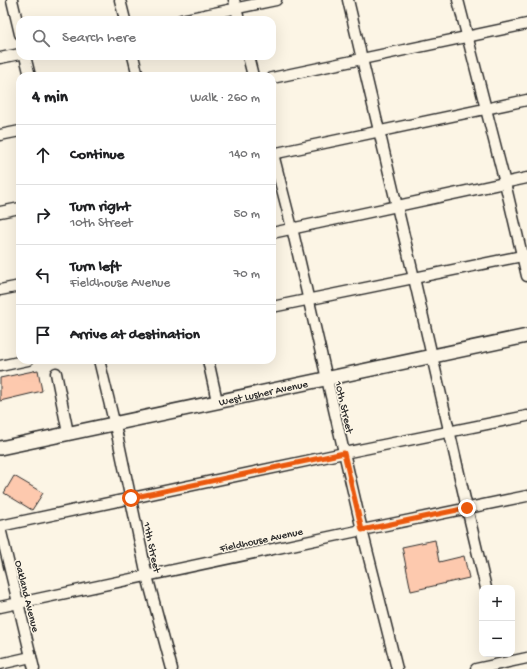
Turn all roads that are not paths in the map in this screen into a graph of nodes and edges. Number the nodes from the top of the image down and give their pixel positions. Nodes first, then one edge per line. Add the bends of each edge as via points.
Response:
1 (12, 0) edge
2 (120, 0) edge
3 (276, 0) edge
4 (348, 0) edge
5 (458, 0) edge
6 (235, 4) edge
7 (124, 16) edge
8 (194, 16) edge
9 (238, 16) edge
10 (16, 17) edge
11 (527, 24) edge
12 (467, 36) junction
13 (16, 55) edge
14 (0, 58) edge
15 (362, 59) junction
16 (26, 60) edge
17 (134, 60) edge
18 (249, 60) edge
19 (29, 72) edge
20 (137, 72) edge
21 (252, 72) edge
22 (276, 77) edge
23 (527, 100) edge
24 (486, 109) junction
25 (16, 132) edge
26 (379, 132) junction
27 (0, 135) edge
28 (276, 152) edge
29 (276, 168) edge
30 (527, 178) edge
31 (505, 183) junction
32 (397, 206) junction
33 (16, 209) edge
34 (0, 212) edge
35 (292, 228) junction
36 (276, 232) edge
37 (525, 256) edge
38 (527, 276) edge
39 (414, 278) junction
40 (16, 287) edge
41 (0, 290) edge
42 (308, 299) junction
43 (276, 306) edge
44 (527, 336) edge
45 (432, 356) junction
46 (16, 363) edge
47 (100, 364) edge
48 (209, 364) edge
49 (0, 366) edge
50 (56, 372) dead end
51 (326, 378) junction
52 (217, 401) junction
53 (527, 416) edge
54 (115, 423) junction
55 (450, 432) junction
56 (68, 433) junction
57 (0, 448) edge
58 (344, 453) junction
59 (527, 496) edge
60 (131, 498) junction
61 (467, 508) junction
62 (0, 527) edge
63 (362, 530) junction
64 (147, 576) junction
65 (485, 585) edge
66 (18, 603) junction
67 (0, 607) edge
68 (31, 657) junction
69 (504, 658) edge
70 (527, 658) edge
71 (0, 664) edge
72 (34, 669) edge
73 (172, 669) edge
74 (397, 669) edge
75 (476, 669) edge

1 - 10 street
2 - 7 street
3 - 6 street
4 - 15 street
5 - 12 street
6 - 8 street
6 - 9 street
11 - 12 street
12 - 15 street
12 - 24 street
13 - 14 street
15 - 22 street
15 - 26 street
16 - 19 street
17 - 20 street
18 - 21 street
23 - 24 street
24 - 26 street
24 - 31 street
25 - 27 street
26 - 28 street
26 - 32 street
29 - 35 street, 10th Street
30 - 31 street
31 - 32 street
31 - 37 street
32 - 35 street
32 - 39 street
33 - 34 street
35 - 36 street
35 - 42 street, 10th Street
37 - 38 street
37 - 39 street
39 - 42 street
39 - 45 street
40 - 41 street
42 - 43 street
42 - 51 street, 10th Street
44 - 45 main road, West Lusher Avenue
45 - 51 main road, West Lusher Avenue
45 - 55 street
46 - 49 street
47 - 54 street, 11th Street
48 - 52 street
50 - 56 street
51 - 52 main road, West Lusher Avenue
51 - 58 street, 10th Street
52 - 54 main road, West Lusher Avenue
53 - 55 street
54 - 56 main road, West Lusher Avenue
54 - 60 street, 11th Street
55 - 58 street
55 - 61 street
56 - 57 main road, West Lusher Avenue
58 - 60 street
58 - 63 street, 10th Street
59 - 61 street, Fieldhouse Avenue
60 - 62 street
60 - 64 street, 11th Street
61 - 63 street, Fieldhouse Avenue
61 - 65 street
62 - 66 street, Oakland Avenue
63 - 64 street, Fieldhouse Avenue
63 - 74 street, 10th Street
64 - 66 street, Fieldhouse Avenue
64 - 73 street, 11th Street
66 - 67 street, Fieldhouse Avenue
66 - 68 street, Oakland Avenue
68 - 71 street
68 - 72 street, Oakland Avenue
69 - 70 street
69 - 75 street

